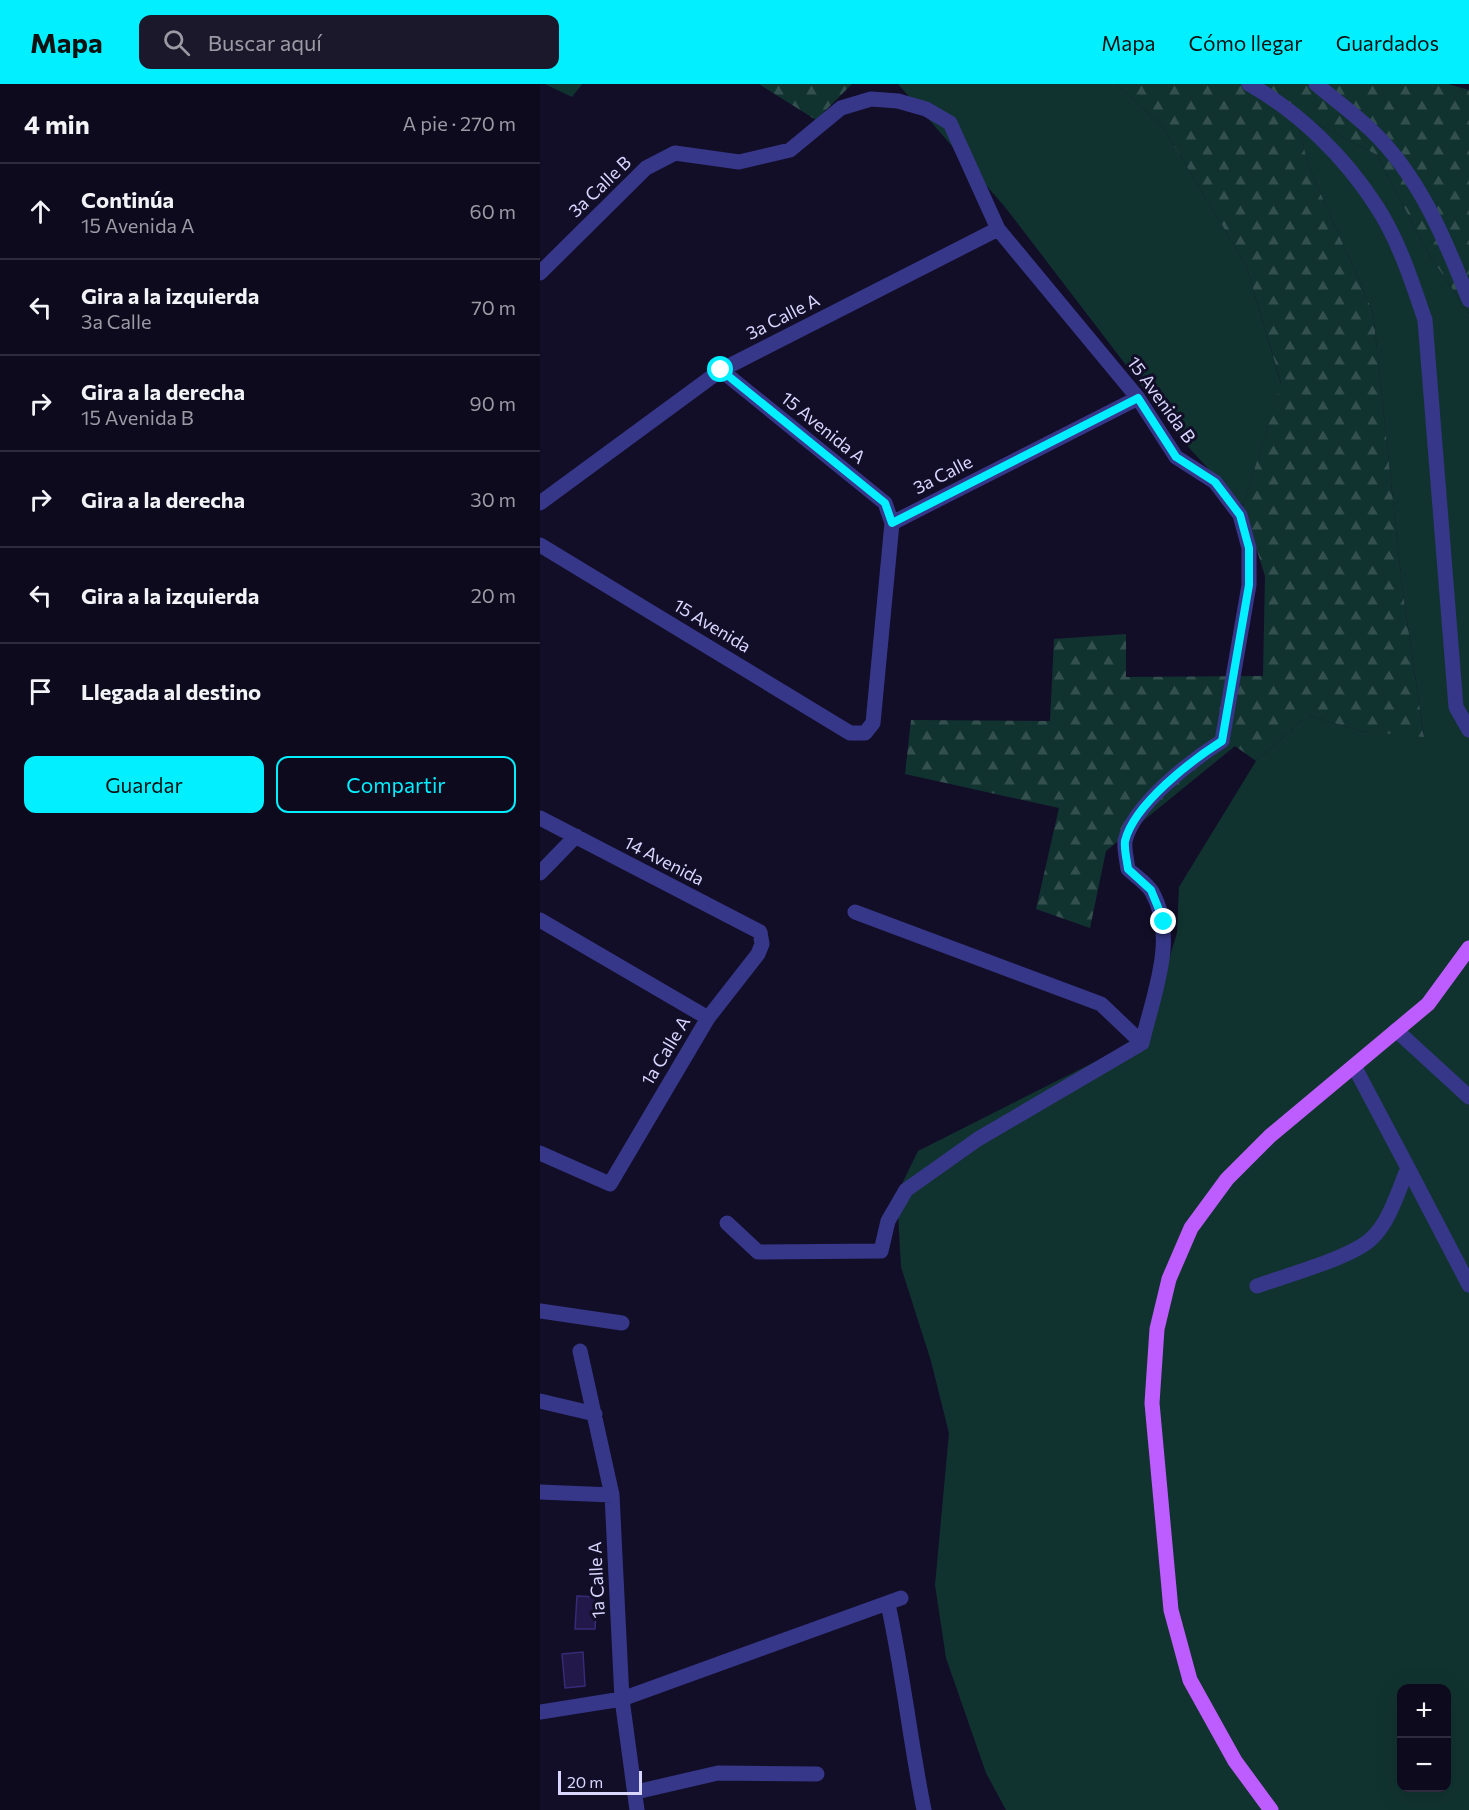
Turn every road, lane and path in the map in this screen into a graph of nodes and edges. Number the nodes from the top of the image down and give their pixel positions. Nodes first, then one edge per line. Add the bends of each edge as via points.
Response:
1 (1249, 84) edge
2 (1316, 84) edge
3 (898, 101) joint
4 (998, 229) junction
5 (540, 273) edge
6 (1469, 300) edge
7 (721, 370) junction
8 (1138, 398) junction
9 (540, 503) edge
10 (892, 523) junction
11 (540, 545) edge
12 (1469, 730) edge
13 (540, 818) edge
14 (576, 837) junction
15 (540, 873) edge
16 (855, 912) dead end
17 (540, 920) edge
18 (762, 944) joint
19 (1467, 958) edge
20 (708, 1018) junction
21 (1396, 1030) junction
22 (1142, 1043) junction
23 (1353, 1066) junction
24 (1469, 1097) edge
25 (540, 1153) edge
26 (1408, 1168) junction
27 (728, 1223) dead end
28 (1469, 1285) edge
29 (1257, 1286) dead end
30 (540, 1311) edge
31 (622, 1323) dead end
32 (580, 1351) dead end
33 (540, 1401) edge
34 (595, 1414) junction
35 (540, 1492) edge
36 (612, 1495) junction
37 (622, 1699) junction
38 (540, 1712) edge
39 (817, 1774) dead end
40 (636, 1792) junction
41 (637, 1810) edge
42 (924, 1810) edge
43 (1271, 1810) edge

1 - 12 street via 1302,122 1340,158 1371,199 1405,263 1425,320 1456,707
2 - 6 street via 1371,129 1414,181 1448,246
3 - 4 street, 15 Avenida B via 926,109 950,123
3 - 5 street, 3a Calle B via 871,99 842,108 790,150 780,153 739,162 675,153 646,168
4 - 7 street, 3a Calle A
4 - 8 street, 15 Avenida B
7 - 9 street, 3a Calle A
7 - 10 street, 15 Avenida A via 885,503
8 - 10 street, 3a Calle
8 - 22 street, 15 Avenida B via 1176,457 1215,482 1240,515 1249,548 1249,585 1222,741 1193,759 1164,786 1140,813 1125,842 1128,869 1151,890 1164,922 1162,959
10 - 11 street, 15 Avenida via 873,723 865,734 850,733
13 - 14 street, 14 Avenida
14 - 15 street
14 - 18 street, 14 Avenida via 760,932
16 - 22 street via 1101,1004
17 - 20 street
18 - 20 street, 1a Calle A
19 - 21 main road via 1428,1004
20 - 25 street, 1a Calle A via 610,1184
21 - 23 main road
21 - 24 street
22 - 27 street via 978,1139 906,1190 888,1221 881,1251 758,1251
23 - 26 street
23 - 43 main road via 1270,1136 1227,1179 1191,1228 1169,1279 1157,1329 1152,1403 1171,1610 1190,1680 1235,1761
26 - 28 street
26 - 29 street via 1372,1240
30 - 31 street
32 - 34 street, 1a Calle A
33 - 34 street
34 - 36 street, 1a Calle A
35 - 36 street
36 - 37 street, 1a Calle A
37 - 38 street
37 - 40 street, 1a Calle A
37 - 42 street via 894,1601
39 - 40 street via 718,1773
40 - 41 street, 1a Calle A

